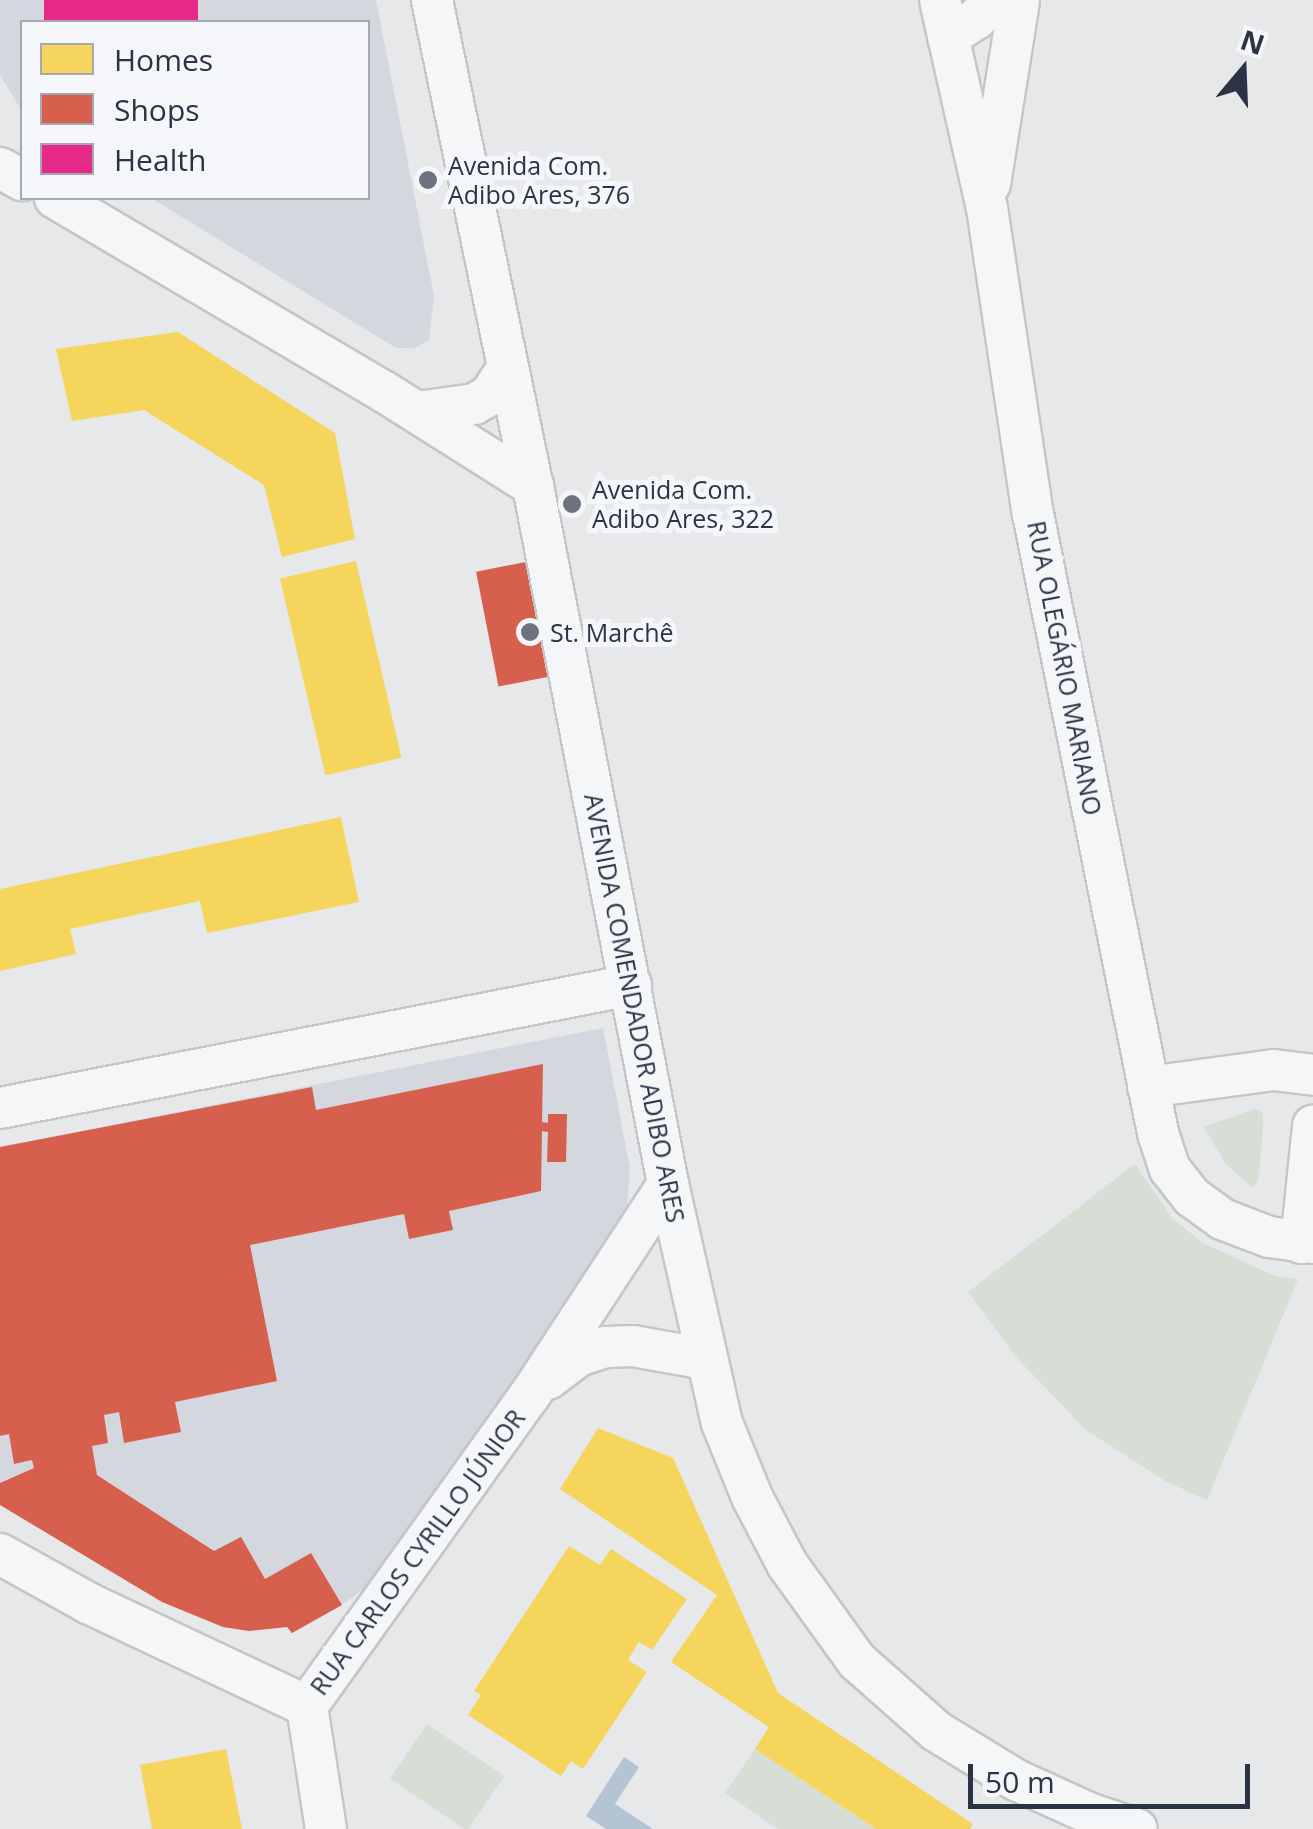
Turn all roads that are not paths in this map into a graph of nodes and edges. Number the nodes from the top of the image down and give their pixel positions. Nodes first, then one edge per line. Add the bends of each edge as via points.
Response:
1 (432, 0) edge
2 (995, 0) edge
3 (1019, 0) edge
4 (944, 18) edge
5 (58, 200) edge
6 (987, 208) junction
7 (508, 367) junction
8 (418, 412) junction
9 (533, 486) junction
10 (631, 985) junction
11 (1313, 1075) edge
12 (1148, 1087) junction
13 (0, 1108) edge
14 (1313, 1126) edge
15 (668, 1184) junction
16 (1307, 1243) edge
17 (706, 1359) junction
18 (530, 1395) junction
19 (0, 1554) edge
20 (307, 1706) junction
21 (326, 1829) edge
22 (1137, 1829) edge

1 - 7 street, AVENIDA COMENDADOR ADIBO ARES
2 - 4 street via 976,19
3 - 6 street
4 - 6 street, RUA OLEGÁRIO MARIANO
5 - 8 street
6 - 12 street, RUA OLEGÁRIO MARIANO via 1033,514
7 - 8 street via 490,395 474,404
7 - 9 street, AVENIDA COMENDADOR ADIBO ARES
8 - 9 street
9 - 10 street, AVENIDA COMENDADOR ADIBO ARES
10 - 13 street
10 - 15 street, AVENIDA COMENDADOR ADIBO ARES
11 - 12 street via 1274,1070
12 - 16 street, RUA OLEGÁRIO MARIANO via 1170,1168 1192,1197 1248,1230
14 - 16 street
15 - 17 street, AVENIDA COMENDADOR ADIBO ARES
15 - 18 street, RUA CARLOS CYRILLO JÚNIOR
17 - 18 street, RUA CARLOS CYRILLO JÚNIOR via 606,1347 578,1356
17 - 22 street, AVENIDA COMENDADOR ADIBO ARES via 722,1423 752,1497 787,1564 858,1661 936,1731 1016,1780
18 - 20 street, RUA CARLOS CYRILLO JÚNIOR
19 - 20 street
20 - 21 street, RUA CARLOS CYRILLO JÚNIOR

